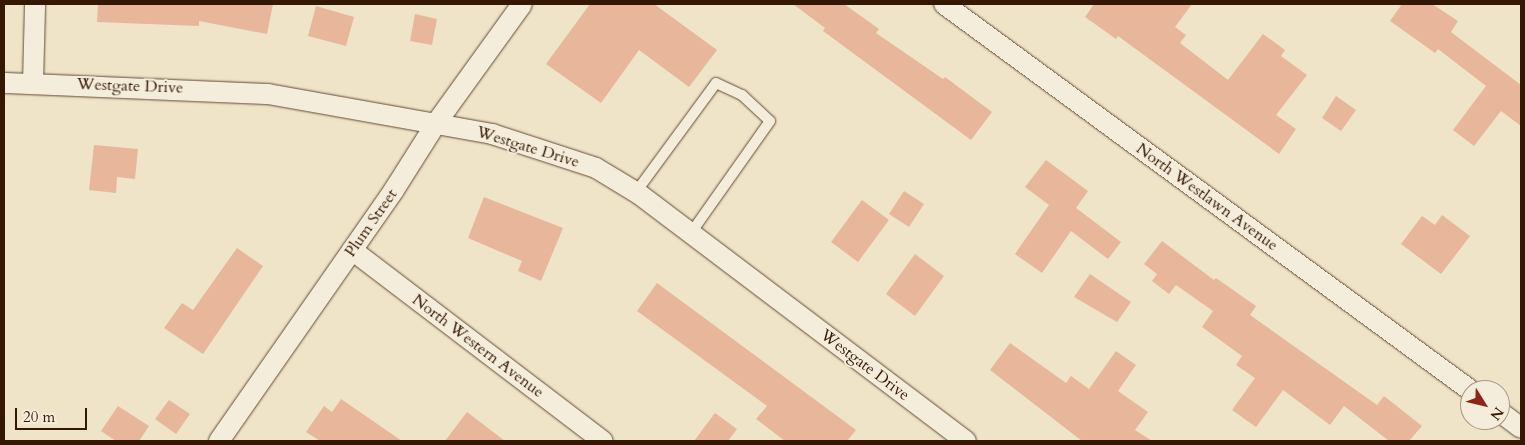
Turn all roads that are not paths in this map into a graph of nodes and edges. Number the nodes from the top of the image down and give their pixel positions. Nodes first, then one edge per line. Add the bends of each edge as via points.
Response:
1 (35, 4) edge
2 (522, 4) edge
3 (944, 4) edge
4 (4, 83) edge
5 (33, 83) junction
6 (437, 122) junction
7 (636, 192) junction
8 (692, 233) junction
9 (352, 250) junction
10 (1460, 383) edge
11 (1510, 420) edge
12 (1521, 428) edge
13 (219, 441) edge
14 (603, 441) edge
15 (966, 441) edge

1 - 5 street
2 - 6 street, Plum Street
3 - 10 street, North Westlawn Avenue
4 - 5 street, Westgate Drive
5 - 6 street, Westgate Drive via 268,94
6 - 7 street, Westgate Drive via 542,149 596,168
6 - 9 street, Plum Street
7 - 8 street, Westgate Drive
7 - 8 lane via 716,83 742,94 770,120
8 - 15 street, Westgate Drive
9 - 13 street, Plum Street
9 - 14 street, North Western Avenue
11 - 12 street

